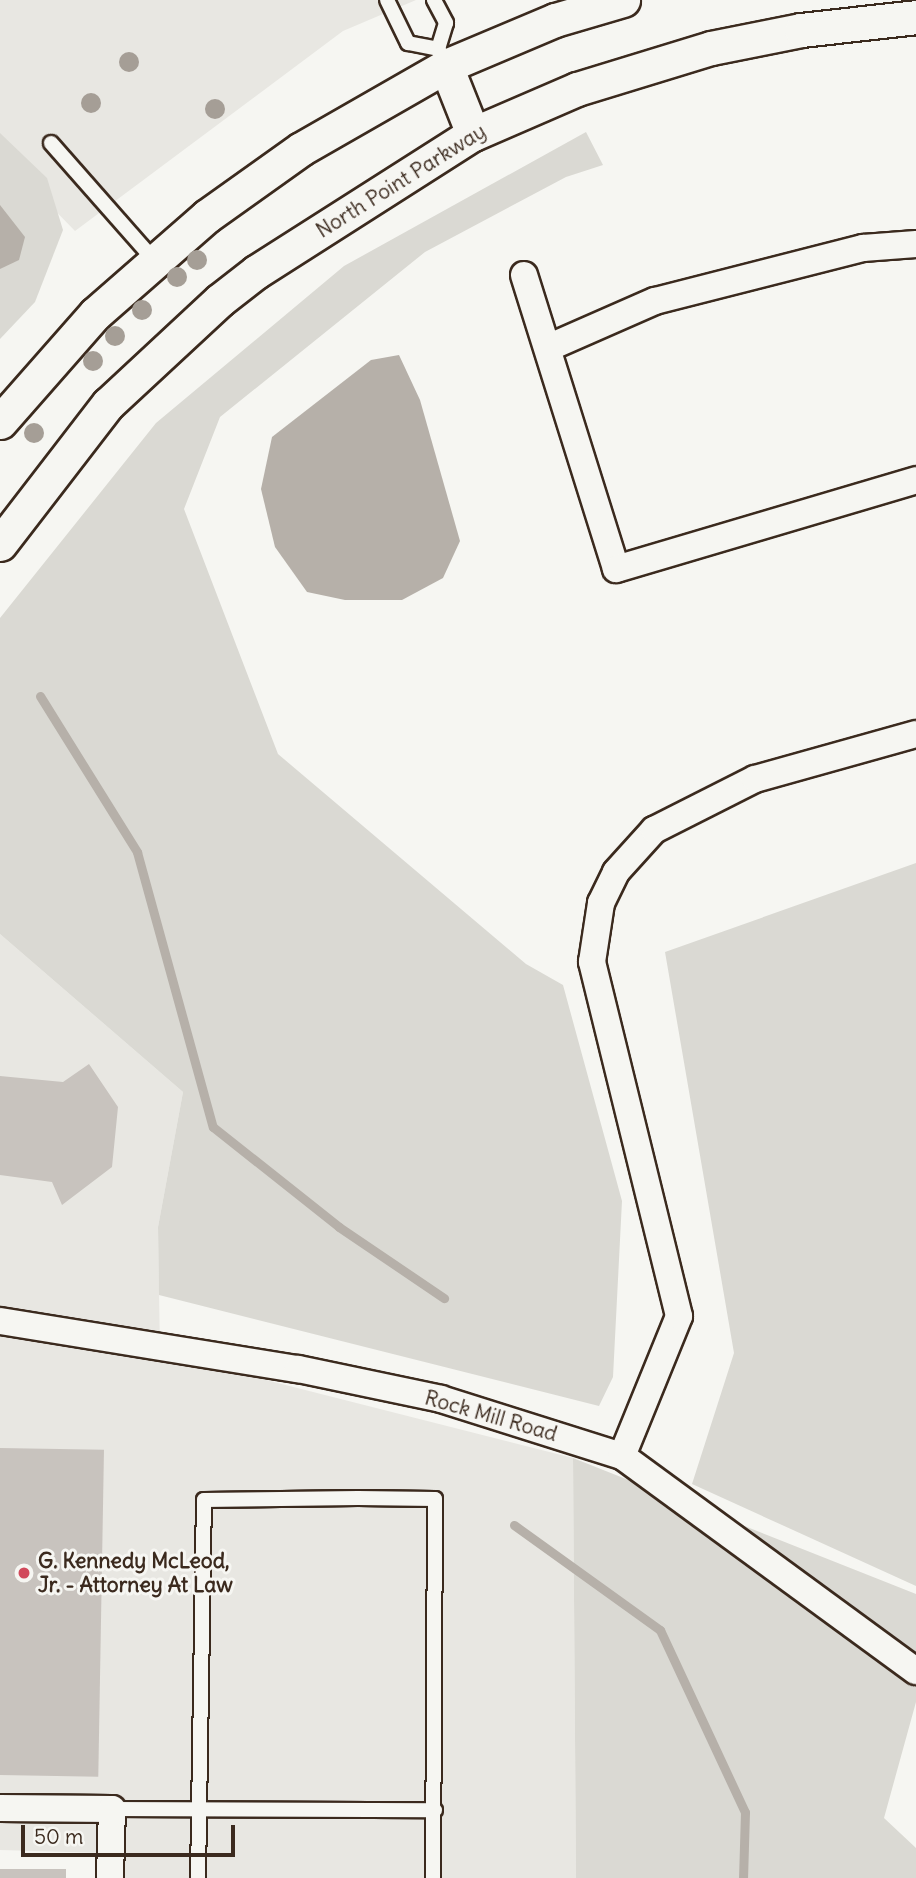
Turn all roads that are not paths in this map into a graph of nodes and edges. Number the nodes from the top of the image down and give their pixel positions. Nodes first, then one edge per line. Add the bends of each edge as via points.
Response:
1 (387, 0) edge
2 (434, 0) edge
3 (622, 0) edge
4 (916, 17) edge
5 (442, 57) junction
6 (473, 134) junction
7 (51, 143) dead end
8 (916, 244) edge
9 (155, 261) junction
10 (524, 275) dead end
11 (550, 347) junction
12 (0, 422) edge
13 (916, 480) edge
14 (0, 544) edge
15 (916, 734) edge
16 (0, 1321) edge
17 (622, 1456) junction
18 (916, 1671) edge
19 (0, 1808) edge
20 (112, 1809) junction
21 (435, 1810) junction
22 (199, 1811) junction
23 (110, 1878) edge
24 (198, 1878) edge
25 (433, 1878) edge

1 - 5 lane via 408,43
2 - 5 lane via 446,23
3 - 5 street
4 - 6 street, North Point Parkway via 801,30 711,48 577,89
5 - 6 street
5 - 9 street via 301,149 207,216
6 - 14 street, North Point Parkway via 219,300 108,404
7 - 9 lane
8 - 11 street via 863,248 655,301
9 - 12 street via 96,314
10 - 11 street
11 - 13 street via 616,569
15 - 17 street via 755,779 654,830 616,872 601,904 592,962 679,1316
16 - 17 street, Rock Mill Road via 298,1369 441,1399
17 - 18 street, Rock Mill Road
19 - 20 street
20 - 22 lane
20 - 23 street
21 - 22 lane
21 - 22 lane via 435,1499 358,1498 204,1500
21 - 25 lane
22 - 24 lane

